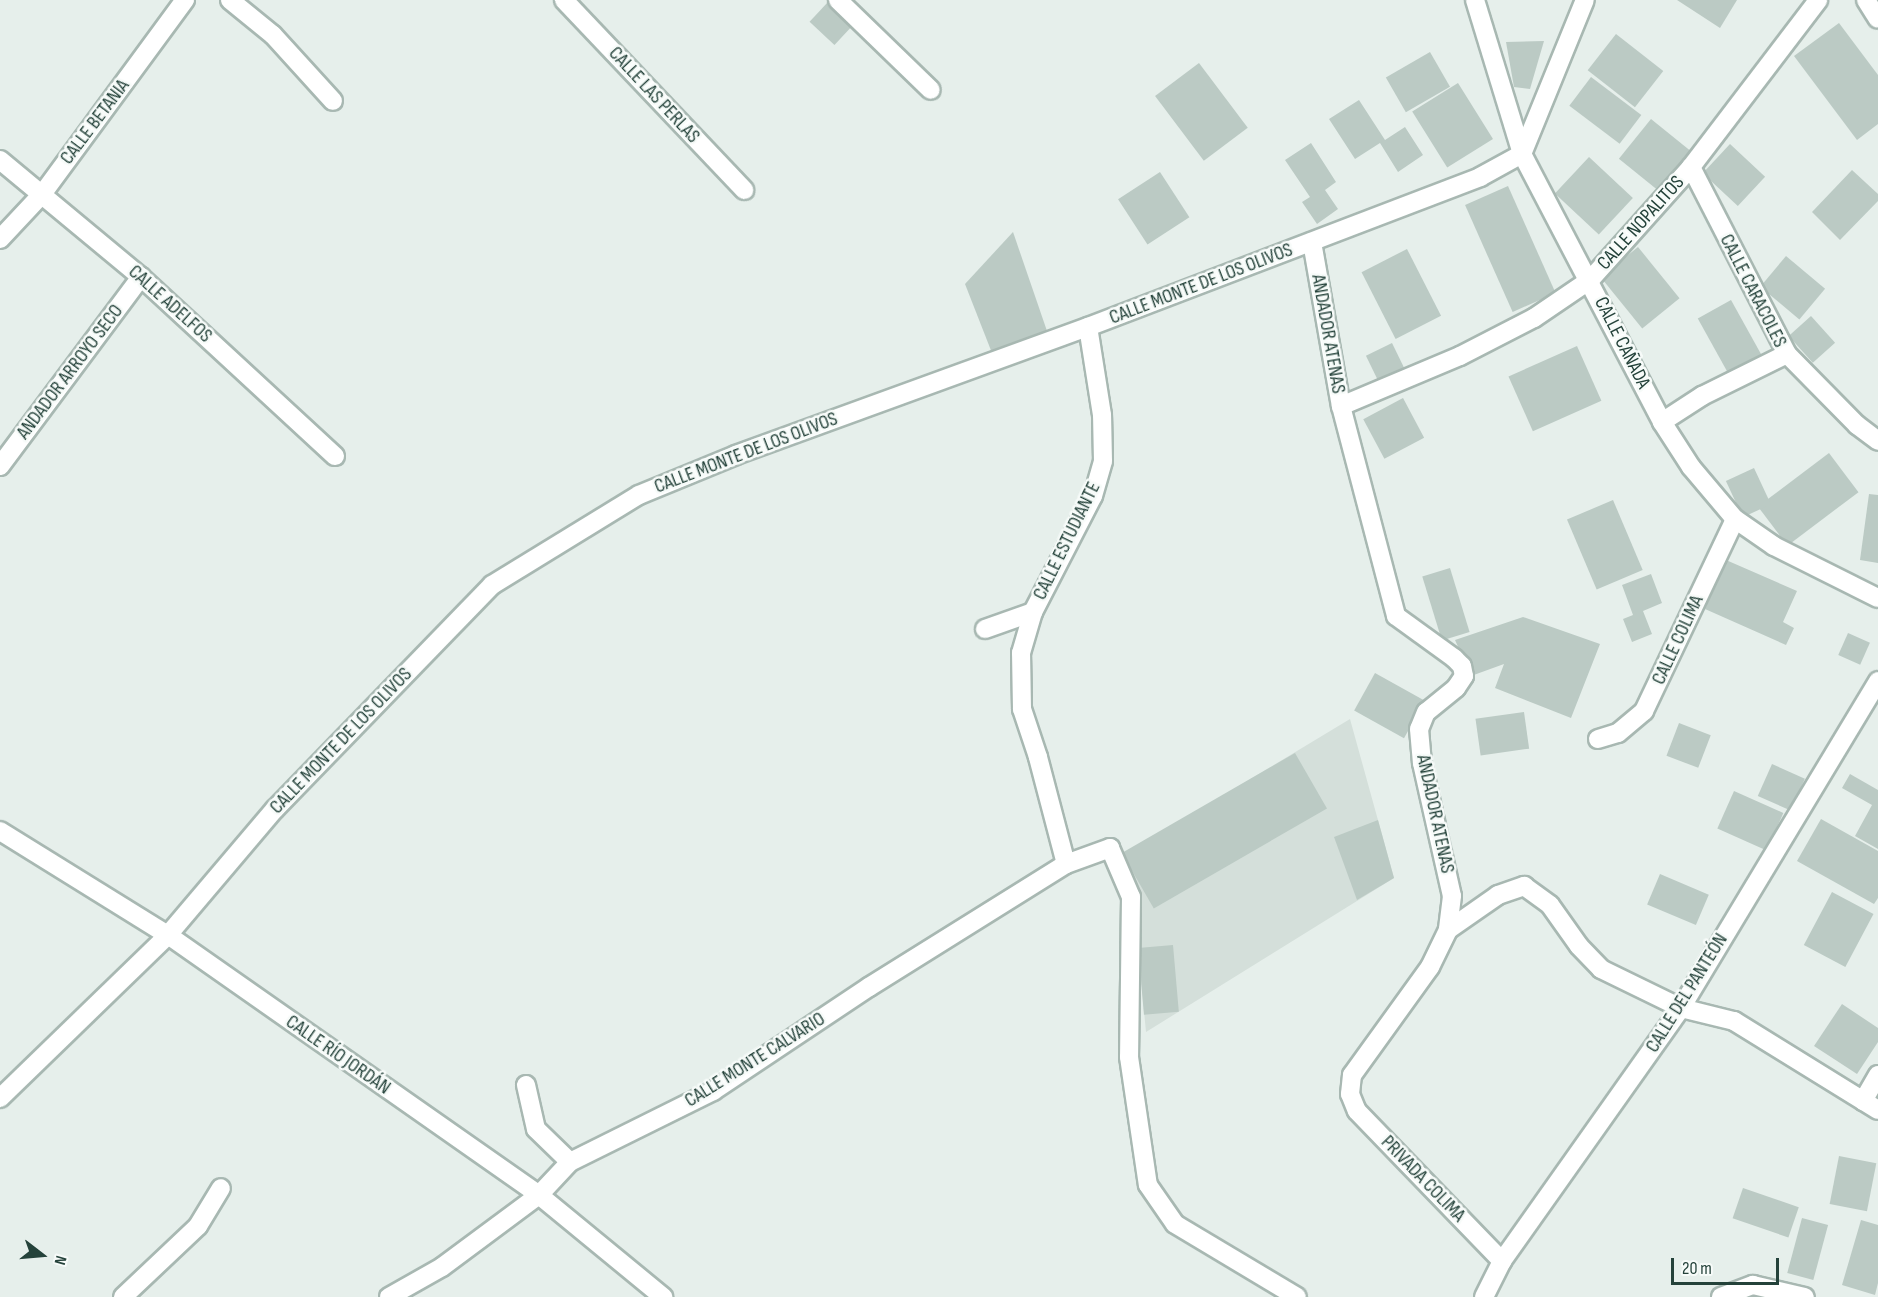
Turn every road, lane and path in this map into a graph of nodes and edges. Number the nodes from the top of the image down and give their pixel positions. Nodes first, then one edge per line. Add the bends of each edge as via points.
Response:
1 (185, 0) edge
2 (230, 0) edge
3 (564, 0) edge
4 (838, 0) edge
5 (1476, 0) edge
6 (1585, 0) edge
7 (1818, 0) edge
8 (1866, 0) edge
9 (1878, 18) edge
10 (931, 90) dead end
11 (333, 101) dead end
12 (1522, 154) junction
13 (0, 160) edge
14 (1691, 166) junction
15 (744, 190) dead end
16 (43, 193) junction
17 (0, 239) edge
18 (1312, 242) junction
19 (141, 277) junction
20 (1590, 280) junction
21 (1088, 327) junction
22 (1787, 354) junction
23 (1341, 406) junction
24 (1662, 423) junction
25 (1878, 441) edge
26 (335, 456) dead end
27 (0, 466) edge
28 (1735, 519) junction
29 (1878, 598) edge
30 (1033, 612) junction
31 (985, 629) dead end
32 (1878, 681) edge
33 (1598, 738) dead end
34 (0, 831) edge
35 (1066, 864) junction
36 (1448, 930) junction
37 (168, 935) junction
38 (1681, 1008) junction
39 (1878, 1075) edge
40 (526, 1084) dead end
41 (0, 1098) edge
42 (1870, 1106) edge
43 (570, 1162) junction
44 (221, 1188) dead end
45 (538, 1195) junction
46 (1502, 1261) junction
47 (123, 1297) edge
48 (388, 1297) edge
49 (663, 1297) edge
50 (1297, 1297) edge
51 (1484, 1297) edge
52 (1721, 1297) edge
53 (1805, 1297) edge

1 - 16 street, CALLE BETANIA
2 - 11 street via 273,35
3 - 15 street, CALLE LAS PERLAS
4 - 10 street
5 - 12 street, CALLE CAÑADA
6 - 12 street
7 - 14 street, CALLE NOPALITOS
8 - 9 street
12 - 18 street, CALLE MONTE DE LOS OLIVOS via 1480,177
12 - 20 street, CALLE CAÑADA
13 - 16 street, CALLE ADELFOS
14 - 20 street, CALLE NOPALITOS
14 - 22 street, CALLE CARACOLES
16 - 17 street, CALLE BETANIA
16 - 19 street, CALLE ADELFOS
18 - 21 street, CALLE MONTE DE LOS OLIVOS
18 - 23 street, ANDADOR ATENAS
19 - 26 street, CALLE ADELFOS
19 - 27 street, ANDADOR ARROYO SECO
20 - 23 street, CALLE NOPALITOS via 1534,318 1460,356
20 - 24 street, CALLE CAÑADA
21 - 30 street, CALLE ESTUDIANTE via 1102,415 1103,461 1093,496
21 - 37 street, CALLE MONTE DE LOS OLIVOS via 736,454 639,495 492,585 275,809
22 - 24 street, CALLE CARACOLES via 1702,396
22 - 25 street
23 - 36 street, ANDADOR ATENAS via 1396,616 1462,666 1464,676 1456,688 1426,712 1419,729 1422,763 1452,896
24 - 28 street, CALLE CAÑADA via 1691,467
28 - 29 street, CALLE CAÑADA via 1774,546
28 - 33 street, CALLE COLIMA via 1644,711 1618,733
30 - 31 street
30 - 35 street, CALLE ESTUDIANTE via 1021,653 1022,709
32 - 38 street, CALLE DEL PANTEÓN
34 - 37 street, CALLE RÍO JORDÁN
35 - 43 street, CALLE MONTE CALVARIO via 869,987 713,1091
35 - 50 street, CALLE MONTE CALVARIO via 1110,848 1131,897 1129,1057 1148,1185 1175,1224
36 - 38 street via 1498,895 1524,886 1550,905 1601,969
36 - 46 street, PRIVADA COLIMA via 1430,966 1352,1075 1350,1094 1358,1111
37 - 41 street, CALLE MONTE DE LOS OLIVOS
37 - 45 street, CALLE RÍO JORDÁN
38 - 42 street via 1734,1021
38 - 46 street, CALLE DEL PANTEÓN
39 - 42 street
40 - 43 street via 536,1129
43 - 45 street, CALLE MONTE CALVARIO
44 - 47 street via 198,1226
45 - 48 street, CALLE MONTE CALVARIO via 442,1267
45 - 49 street, CALLE RÍO JORDÁN
46 - 51 street, CALLE DEL PANTEÓN
52 - 53 street via 1753,1285

